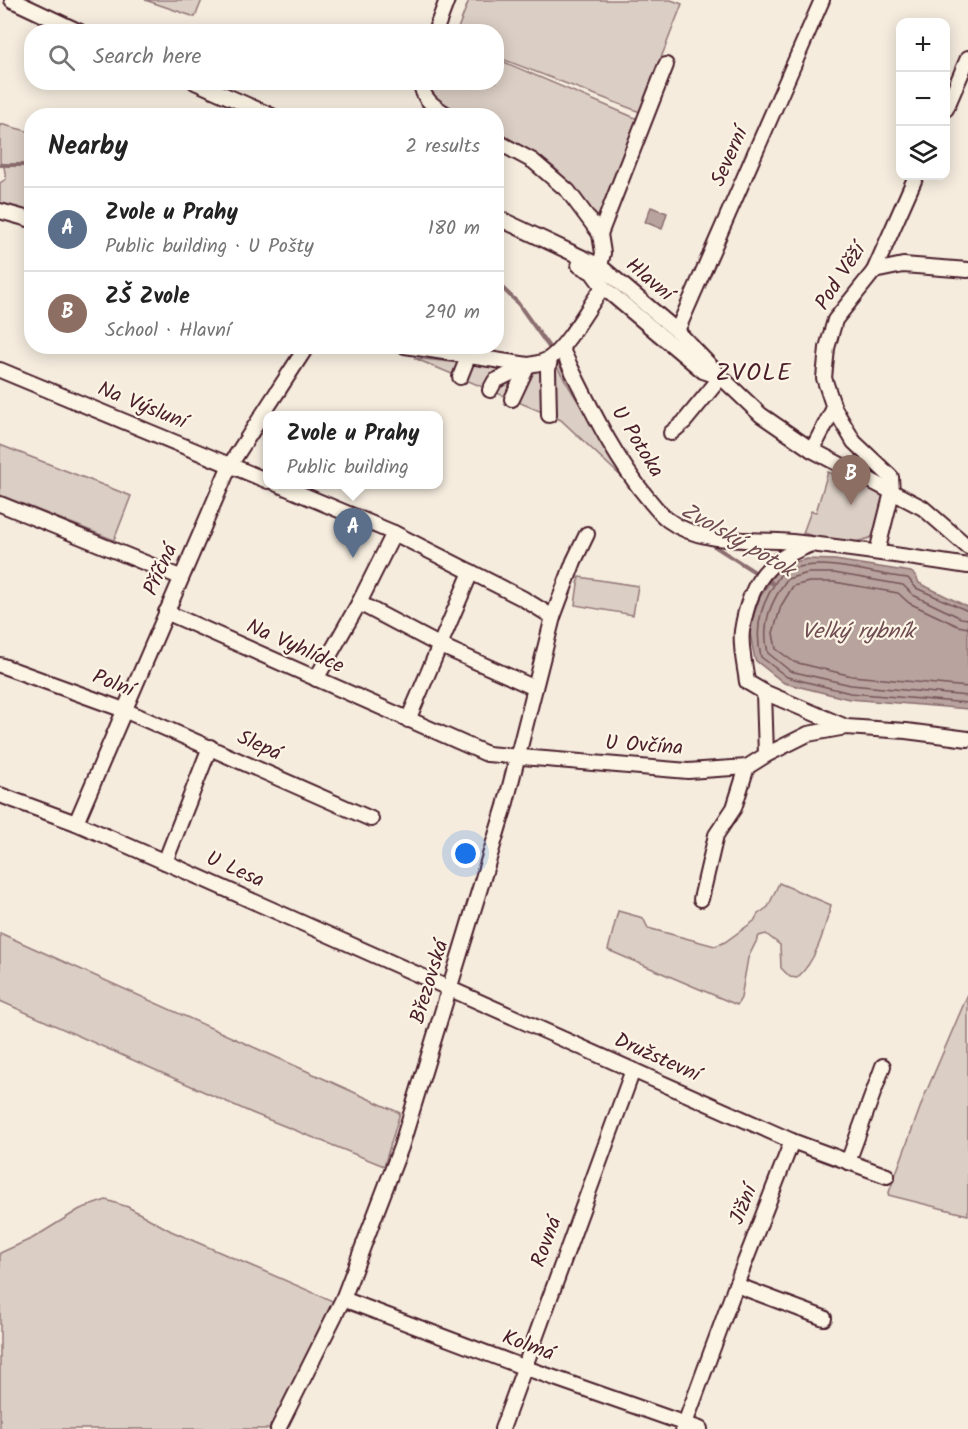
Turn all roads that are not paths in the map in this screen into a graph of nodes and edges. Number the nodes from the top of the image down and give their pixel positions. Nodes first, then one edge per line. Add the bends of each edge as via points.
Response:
1 (12, 0) edge
2 (447, 0) edge
3 (822, 0) edge
4 (63, 24) edge
5 (438, 24) edge
6 (968, 58) edge
7 (666, 65) dead end
8 (213, 90) edge
9 (422, 90) edge
10 (950, 98) edge
11 (254, 108) edge
12 (436, 108) edge
13 (504, 145) edge
14 (914, 180) edge
15 (0, 210) edge
16 (24, 218) edge
17 (504, 221) edge
18 (600, 234) junction
19 (535, 235) junction
20 (600, 266) junction
21 (968, 270) edge
22 (874, 271) junction
23 (603, 287) junction
24 (677, 331) junction
25 (561, 348) junction
26 (302, 354) edge
27 (451, 354) edge
28 (468, 357) junction
29 (550, 359) junction
30 (528, 365) junction
31 (0, 370) edge
32 (460, 377) dead end
33 (721, 377) junction
34 (490, 390) dead end
35 (512, 399) dead end
36 (834, 408) junction
37 (265, 411) edge
38 (263, 414) edge
39 (549, 415) dead end
40 (671, 433) dead end
41 (812, 450) junction
42 (230, 465) junction
43 (263, 479) edge
44 (289, 489) edge
45 (892, 492) junction
46 (0, 504) edge
47 (394, 533) junction
48 (587, 534) dead end
49 (809, 544) junction
50 (968, 547) edge
51 (877, 552) junction
52 (968, 566) edge
53 (471, 572) junction
54 (180, 577) junction
55 (359, 603) junction
56 (166, 612) junction
57 (553, 617) junction
58 (439, 645) junction
59 (0, 665) edge
60 (316, 679) junction
61 (535, 688) junction
62 (765, 692) junction
63 (124, 710) junction
64 (408, 720) junction
65 (846, 727) junction
66 (968, 739) edge
67 (210, 747) junction
68 (766, 755) junction
69 (516, 758) junction
70 (747, 767) junction
71 (0, 795) edge
72 (371, 819) dead end
73 (76, 823) junction
74 (165, 862) junction
75 (701, 899) dead end
76 (451, 987) junction
77 (883, 1066) dead end
78 (633, 1070) junction
79 (792, 1141) junction
80 (848, 1162) junction
81 (887, 1176) dead end
82 (736, 1285) junction
83 (343, 1299) junction
84 (824, 1318) dead end
85 (523, 1367) junction
86 (684, 1426) edge
87 (278, 1429) edge
88 (502, 1429) edge
89 (700, 1429) edge

1 - 4 street
2 - 5 street
3 - 24 street, Severní
6 - 10 street
7 - 18 street
8 - 11 street
9 - 12 street via 428,103
13 - 18 street via 533,161 568,191
14 - 22 street, Pod Věží
15 - 16 street
17 - 19 street, Hlavní
18 - 20 street
19 - 20 street, Hlavní
19 - 23 street, Hlavní via 554,251 592,272
20 - 24 street, Hlavní
21 - 22 street via 903,265
22 - 36 street, Pod Věží via 832,329 824,378
23 - 25 street
23 - 33 street, Hlavní via 703,371
24 - 33 street, Hlavní
25 - 29 street
25 - 49 street, U Potoka via 634,482 668,520 706,536
26 - 37 street, Příčná
27 - 28 street
28 - 30 street
28 - 32 street
29 - 30 street
29 - 39 street
30 - 34 street via 495,381
30 - 35 street
31 - 42 street, Na Výsluní
33 - 40 street
33 - 41 street, Hlavní via 761,415
36 - 41 street
36 - 45 street, Pod Věží via 854,442 891,477
38 - 42 street, Příčná
41 - 45 street, Hlavní
42 - 43 street, Na Výsluní
42 - 54 street, Příčná
44 - 47 street
45 - 50 street, Hlavní via 923,508
45 - 51 street
46 - 54 street
47 - 53 street
47 - 55 street
48 - 57 street, Březovská
49 - 51 street, U Potoka
49 - 62 street via 768,568 752,596 742,633 747,682
51 - 52 street, U Potoka
53 - 57 street
53 - 58 street
54 - 56 street, Příčná
55 - 58 street
55 - 60 street
56 - 60 street, Na Vyhlídce
56 - 63 street, Příčná
57 - 61 street, Březovská
58 - 61 street
58 - 64 street
59 - 63 street, Polní
60 - 64 street, Na Vyhlídce
61 - 69 street, Březovská
62 - 65 street
62 - 68 street
63 - 67 street, Polní
63 - 73 street, Příčná
64 - 69 street, Na Vyhlídce via 487,754
65 - 66 street
65 - 68 street, U Ovčína via 808,734
67 - 72 street, Slepá
67 - 74 street, Slepá
68 - 70 street, U Ovčína
69 - 70 street, U Ovčína via 688,771
69 - 76 street, Březovská
70 - 75 street via 734,808 716,835
71 - 73 street, U Lesa
73 - 74 street, U Lesa
74 - 76 street, U Lesa
76 - 78 street, Družstevní
76 - 83 street, Březovská via 401,1147
77 - 80 street
78 - 79 street, Družstevní
78 - 85 street, Rovná
79 - 80 street, Družstevní
79 - 82 street, Jižní
80 - 81 street, Družstevní
82 - 84 street
82 - 86 street, Jižní
83 - 85 street, Kolmá
83 - 87 street, Březovská
85 - 86 street, Kolmá
85 - 88 street, Rovná
86 - 89 street, Kolmá

